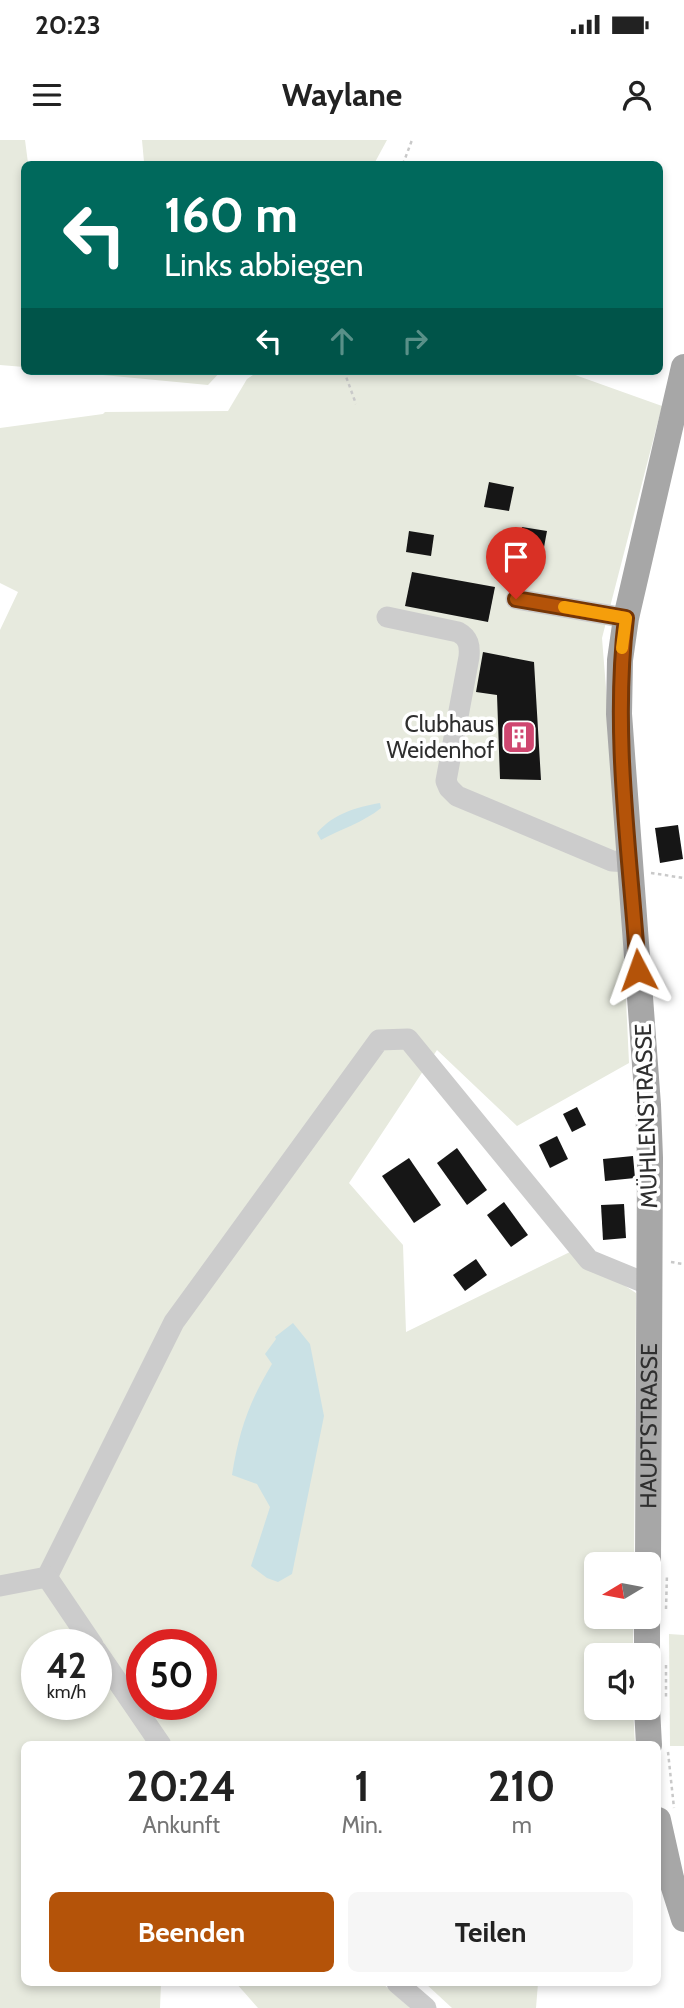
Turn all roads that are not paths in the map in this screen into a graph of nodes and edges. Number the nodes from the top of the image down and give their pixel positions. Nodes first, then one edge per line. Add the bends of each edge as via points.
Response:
1 (684, 367) edge
2 (516, 599) dead end
3 (387, 617) dead end
4 (626, 618) junction
5 (631, 866) junction
6 (650, 1285) junction
7 (648, 1552) edge
8 (47, 1577) junction
9 (0, 1586) edge
10 (82, 1629) edge
11 (112, 1673) edge
12 (648, 1720) edge
13 (158, 1741) edge
14 (649, 1741) edge
15 (661, 1833) edge
16 (684, 1919) edge
17 (400, 1986) edge
18 (426, 2008) edge

1 - 4 main road, MÜHLENSTRASSE
2 - 4 lane
3 - 5 lane via 458,632 468,642 446,781 453,792
4 - 5 main road, MÜHLENSTRASSE via 619,714
5 - 6 main road, MÜHLENSTRASSE via 648,1105
6 - 7 main road, HAUPTSTRASSE
6 - 8 lane via 589,1259 408,1039 379,1040 174,1322
8 - 9 lane
8 - 10 lane
11 - 13 lane
12 - 14 main road
15 - 16 main road
17 - 18 lane

